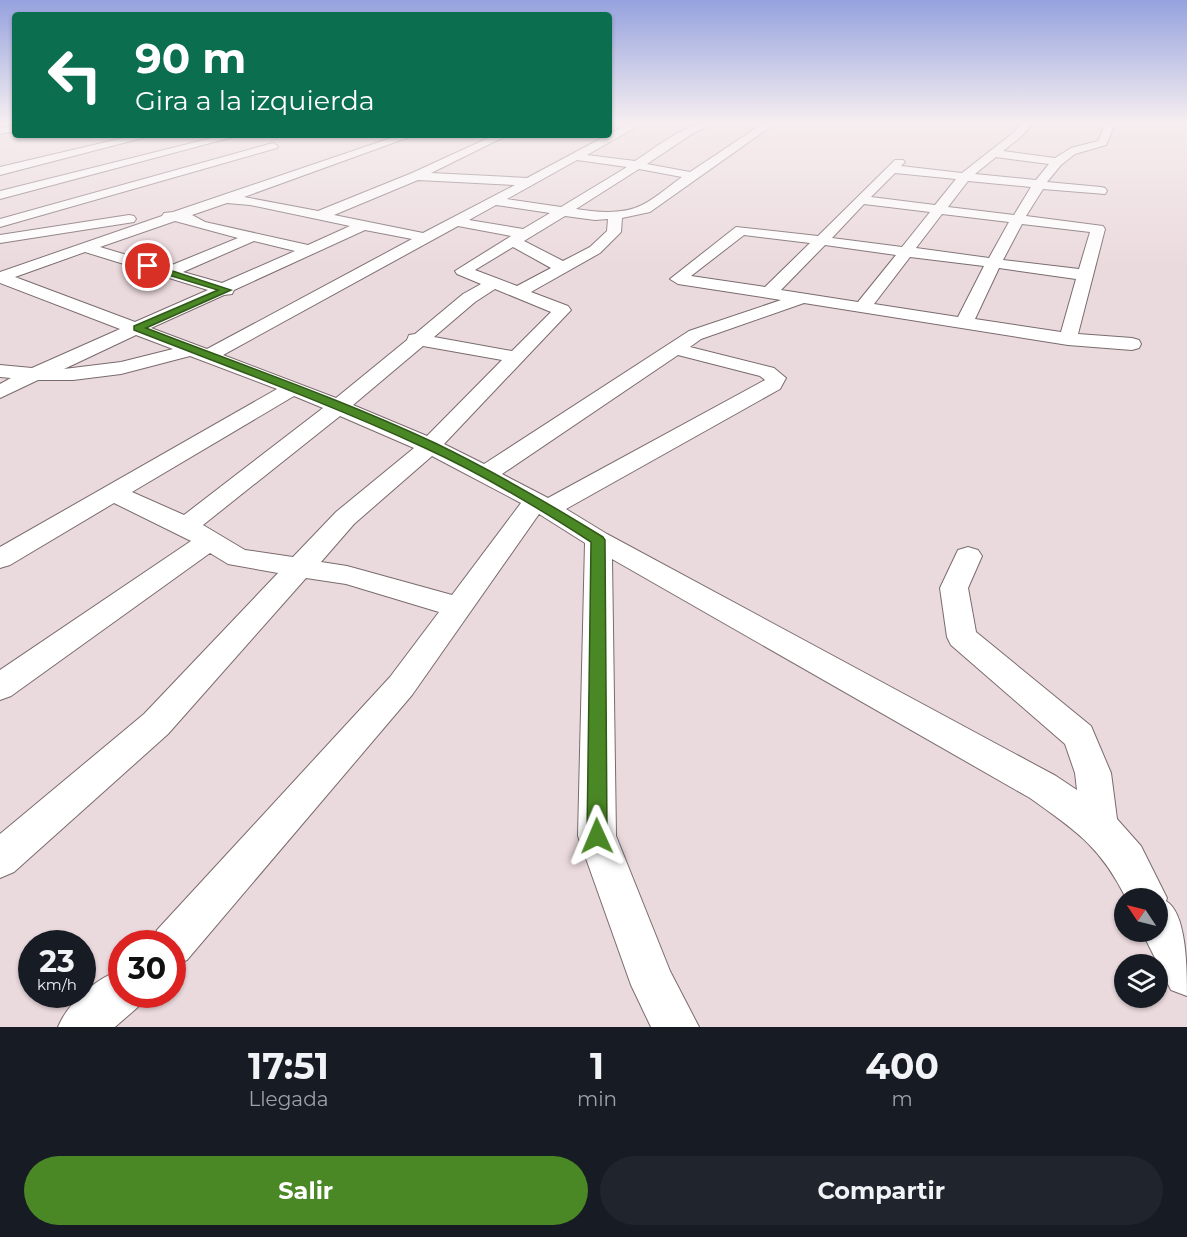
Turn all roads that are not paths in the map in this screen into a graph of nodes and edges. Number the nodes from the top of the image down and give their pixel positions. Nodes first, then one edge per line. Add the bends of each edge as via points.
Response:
1 (96, 170) edge
2 (186, 170) edge
3 (303, 170) edge
4 (429, 170) edge
5 (553, 170) edge
6 (630, 170) edge
7 (662, 170) edge
8 (701, 170) edge
9 (892, 170) edge
10 (923, 170) edge
11 (973, 170) edge
12 (1047, 170) edge
13 (273, 171) dead end
14 (294, 173) junction
15 (80, 174) junction
16 (416, 176) junction
17 (692, 176) junction
18 (965, 176) junction
19 (1085, 181) dead end
20 (530, 182) junction
21 (1039, 182) junction
22 (610, 183) junction
23 (632, 185) dead end
24 (124, 187) junction
25 (654, 188) dead end
26 (1101, 191) dead end
27 (667, 192) junction
28 (0, 195) edge
29 (223, 199) junction
30 (861, 200) junction
31 (495, 201) junction
32 (936, 211) junction
33 (562, 212) junction
34 (615, 215) junction
35 (172, 216) junction
36 (320, 216) junction
37 (1018, 220) junction
38 (457, 222) junction
39 (0, 223) edge
40 (364, 225) junction
41 (252, 237) junction
42 (519, 237) junction
43 (425, 238) junction
44 (0, 240) edge
45 (819, 241) junction
46 (0, 246) edge
47 (86, 247) junction
48 (311, 250) junction
49 (906, 253) junction
50 (65, 254) junction
51 (994, 264) junction
52 (562, 267) junction
53 (169, 272) junction
54 (1085, 276) junction
55 (0, 277) edge
56 (505, 289) junction
57 (226, 290) junction
58 (769, 293) junction
59 (803, 298) junction
60 (863, 307) junction
61 (964, 323) junction
62 (137, 328) junction
63 (417, 339) junction
64 (1068, 339) junction
65 (1132, 344) dead end
66 (673, 348) junction
67 (201, 352) junction
68 (516, 357) junction
69 (12, 374) edge
70 (293, 388) junction
71 (0, 393) edge
72 (338, 407) junction
73 (430, 446) junction
74 (485, 474) junction
75 (113, 493) junction
76 (542, 504) junction
77 (198, 533) junction
78 (598, 540) junction
79 (968, 556) dead end
80 (0, 559) edge
81 (300, 567) junction
82 (458, 608) junction
83 (0, 687) edge
84 (1099, 826) junction
85 (0, 859) edge
86 (1142, 888) edge
87 (185, 930) edge
88 (1168, 938) edge
89 (1187, 974) edge
90 (108, 1003) edge
91 (81, 1027) edge
92 (676, 1027) edge

1 - 15 street
2 - 24 street
3 - 14 street
4 - 16 street
5 - 20 street
6 - 22 street
7 - 17 street
8 - 17 street
9 - 30 street
10 - 18 street
11 - 18 street
12 - 21 street
13 - 14 street
14 - 29 street
15 - 24 street
15 - 28 street
16 - 20 street
16 - 36 street
17 - 27 street
18 - 21 street
18 - 32 street
19 - 21 street
20 - 31 street
21 - 26 street
21 - 37 street
22 - 23 street
22 - 33 street
24 - 39 street
25 - 27 street
27 - 34 street via 645,209
29 - 35 street
29 - 36 street
30 - 32 street
30 - 45 street
31 - 33 street
31 - 38 street
32 - 37 street
32 - 49 street
33 - 34 street
33 - 42 street
34 - 52 street via 614,232 609,237
35 - 41 street
35 - 44 street
35 - 47 street
36 - 40 street
37 - 51 street
37 - 54 street via 1098,229
38 - 42 street
38 - 43 street
40 - 43 street
40 - 48 street
41 - 48 street
41 - 53 street
42 - 52 street
42 - 56 street via 463,271
43 - 67 street
44 - 47 street
45 - 49 street
45 - 58 street
45 - 58 street via 741,230 678,279
46 - 50 street
47 - 50 street
47 - 53 street
48 - 57 street
49 - 51 street
49 - 60 street
50 - 55 street
51 - 54 street
51 - 61 street
52 - 56 street via 538,283
53 - 57 street
54 - 64 street
55 - 62 street
56 - 63 street via 469,298
56 - 68 street via 562,310
57 - 62 street
58 - 59 street
59 - 60 street
59 - 66 street via 695,335
60 - 61 street
61 - 64 street
62 - 67 street
62 - 69 street
63 - 68 street
63 - 72 street
64 - 65 street
66 - 74 street
66 - 76 street via 776,378 772,385
67 - 69 street via 99,373
67 - 70 street
68 - 73 street
69 - 71 street
70 - 72 street
70 - 75 street
72 - 73 street
72 - 77 street
73 - 74 street
73 - 81 street via 345,518
74 - 76 street
75 - 77 street
75 - 80 street
76 - 78 street
76 - 82 street
77 - 81 street via 238,558
77 - 83 street
78 - 84 street via 1003,764
78 - 92 street via 597,836 653,985
79 - 84 street via 954,588 963,637 1079,736 1093,772
81 - 82 street via 347,575
81 - 85 street via 156,724
82 - 87 street via 401,686
84 - 86 street via 1127,859
88 - 89 street
90 - 91 street

